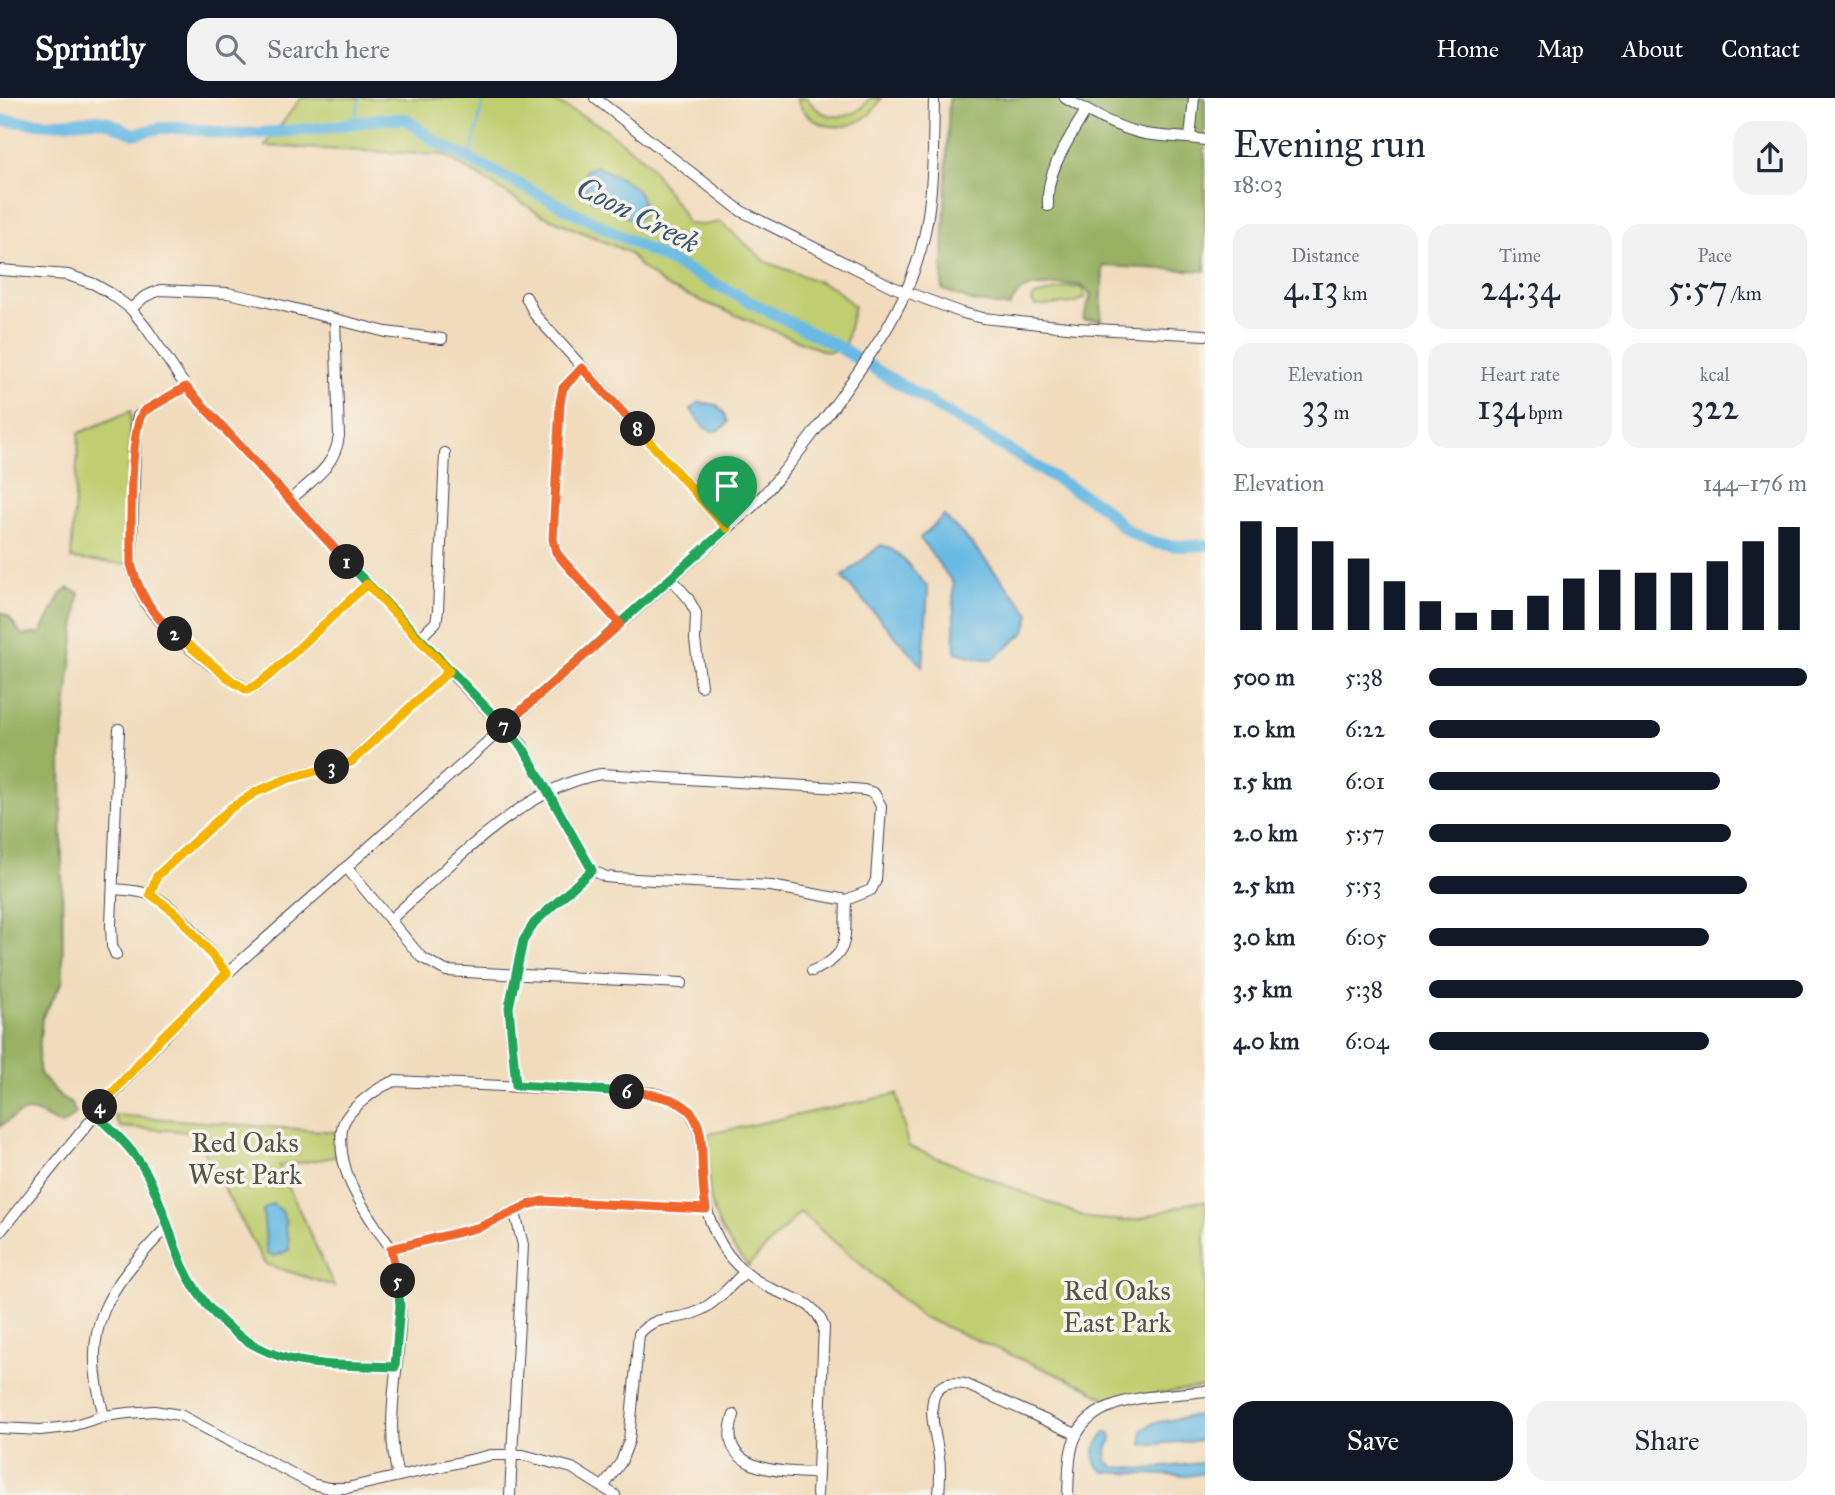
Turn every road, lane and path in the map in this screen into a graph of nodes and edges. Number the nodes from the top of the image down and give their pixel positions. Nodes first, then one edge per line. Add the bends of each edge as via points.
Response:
1 (596, 98) edge
2 (934, 98) edge
3 (1065, 98) edge
4 (1194, 98) edge
5 (1086, 110) junction
6 (1191, 138) junction
7 (1205, 140) edge
8 (1048, 206) dead end
9 (0, 270) edge
10 (907, 291) junction
11 (526, 298) dead end
12 (131, 309) junction
13 (335, 319) junction
14 (1205, 335) edge
15 (442, 339) dead end
16 (582, 368) junction
17 (186, 387) junction
18 (445, 453) dead end
19 (290, 500) junction
20 (727, 528) junction
21 (672, 579) junction
22 (367, 584) junction
23 (620, 624) junction
24 (421, 638) junction
25 (449, 671) junction
26 (701, 686) dead end
27 (504, 726) junction
28 (119, 729) dead end
29 (549, 793) junction
30 (346, 867) junction
31 (592, 870) junction
32 (113, 889) junction
33 (150, 894) junction
34 (846, 900) junction
35 (390, 920) junction
36 (116, 956) dead end
37 (812, 971) dead end
38 (227, 973) junction
39 (514, 975) junction
40 (682, 983) dead end
41 (516, 1085) junction
42 (95, 1114) junction
43 (706, 1209) junction
44 (515, 1213) junction
45 (168, 1226) junction
46 (0, 1233) edge
47 (391, 1249) junction
48 (745, 1272) junction
49 (395, 1367) junction
50 (1205, 1391) edge
51 (734, 1415) dead end
52 (104, 1416) junction
53 (0, 1428) edge
54 (1076, 1434) junction
55 (512, 1455) junction
56 (818, 1473) junction
57 (398, 1476) junction
58 (603, 1487) junction
59 (510, 1495) edge
60 (615, 1495) edge
61 (817, 1495) edge
62 (939, 1495) edge
63 (1068, 1495) edge

1 - 10 street via 741,211
2 - 10 street via 929,208
3 - 5 street
4 - 6 street
5 - 6 street via 1128,130
5 - 8 street via 1050,177
6 - 7 street
9 - 12 street via 68,275 94,284
10 - 14 street via 983,318
10 - 20 street via 875,348 788,466
11 - 16 street via 535,315
12 - 13 street via 152,292 174,290 228,293
12 - 17 street
13 - 15 street
13 - 19 street via 337,452
16 - 20 street
16 - 23 street via 563,388 560,403 553,539 556,552
17 - 19 street
17 - 22 street via 138,416 135,440 131,564 148,606 165,625 247,690 271,674
18 - 24 street via 438,611 436,622
19 - 22 street
20 - 21 street
21 - 23 street
21 - 26 street via 696,613
22 - 24 street
23 - 27 street
24 - 25 street
25 - 27 street
25 - 33 street via 351,762 287,779 231,808 157,876
27 - 29 street
27 - 30 street
28 - 32 street
29 - 31 street
29 - 34 street via 601,774 874,793 881,806 876,880 871,890
29 - 35 street via 501,821
30 - 35 street
30 - 38 street
31 - 34 street via 607,877 771,886
31 - 39 street via 534,923 523,941
32 - 33 street
32 - 36 street via 111,946
33 - 38 street via 177,914
34 - 37 street via 844,946 839,956
35 - 39 street via 433,966 446,971
38 - 42 street via 147,1052
39 - 40 street
39 - 41 street via 509,1007
41 - 43 street via 653,1093 674,1099 699,1127
41 - 47 street via 395,1080 381,1085 348,1115 341,1131 348,1177
42 - 45 street via 136,1156
42 - 46 street
43 - 44 street via 542,1201
43 - 48 street via 722,1245
44 - 47 street via 480,1227
44 - 55 street via 523,1245
45 - 49 street via 190,1283 204,1303 226,1327 261,1350 303,1361
45 - 52 street via 114,1288 102,1312 94,1362
47 - 49 street via 399,1288
48 - 56 street via 767,1287 811,1305 821,1317 825,1337
48 - 58 street via 716,1301 696,1312 651,1322 639,1334 629,1441
49 - 57 street via 391,1427
50 - 54 street via 1119,1403 1101,1409
51 - 56 street via 731,1444 747,1461 766,1470
52 - 53 street via 68,1427
52 - 57 street via 154,1411 180,1415 312,1484 329,1488
54 - 62 street via 965,1384 942,1387 930,1408 940,1461
54 - 63 street
55 - 57 street via 491,1455
55 - 58 street via 572,1468
55 - 59 street
56 - 61 street
58 - 60 street

